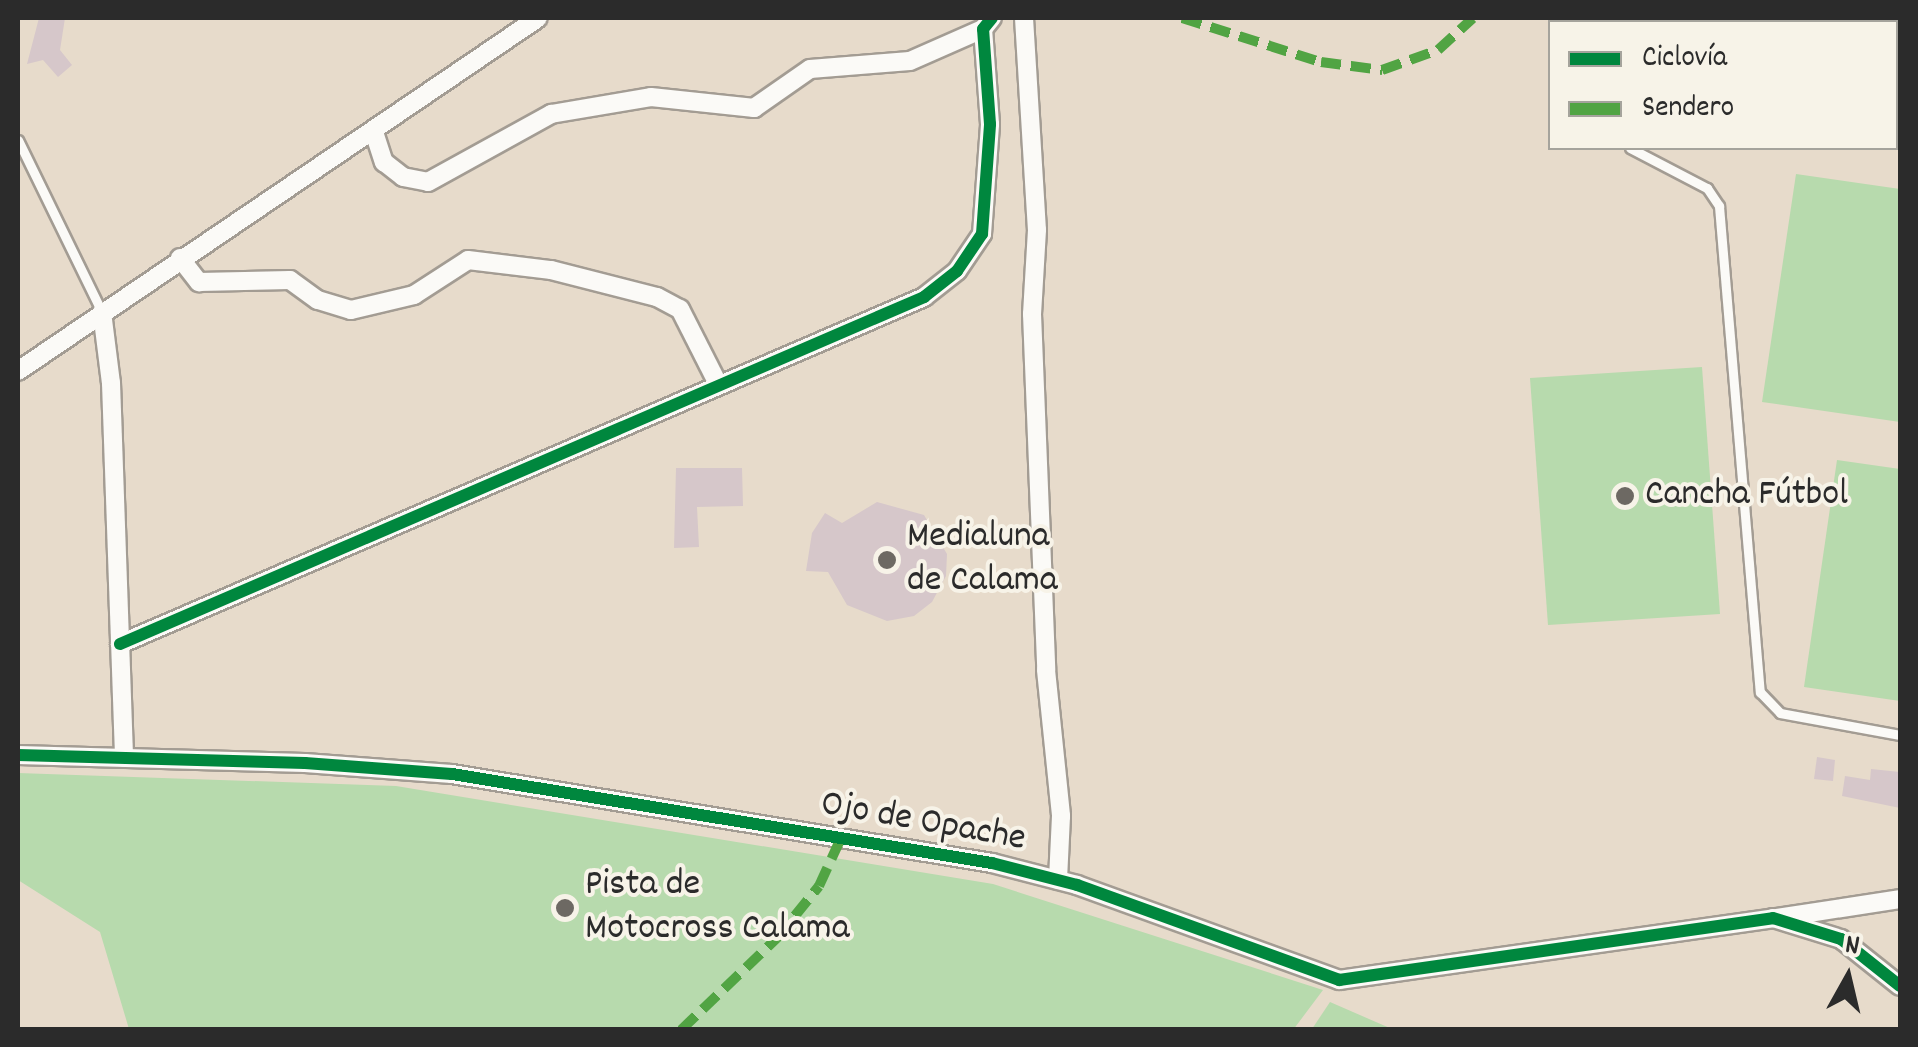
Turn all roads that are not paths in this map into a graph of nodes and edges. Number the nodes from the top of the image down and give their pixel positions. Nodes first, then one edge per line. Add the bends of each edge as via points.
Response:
1 (538, 18) edge
2 (1024, 18) edge
3 (988, 23) edge
4 (374, 132) junction
5 (18, 140) edge
6 (1634, 150) edge
7 (180, 258) junction
8 (102, 312) junction
9 (18, 371) edge
10 (718, 382) junction
11 (120, 644) junction
12 (1900, 735) edge
13 (18, 755) edge
14 (124, 758) junction
15 (1058, 880) junction
16 (1900, 899) edge
17 (1850, 906) junction
18 (1773, 918) junction
19 (1840, 939) junction
20 (1900, 986) edge

1 - 4 street
2 - 15 street via 1046,670 1061,816
3 - 4 street via 910,61 810,69 754,108 651,97 551,114 428,182 403,177 384,162
3 - 10 street via 987,196 982,234 957,271 924,297
4 - 7 street
5 - 8 lane
6 - 12 lane via 1707,188 1719,206 1760,692 1780,713
7 - 8 street
7 - 10 street via 200,282 290,280 318,300 351,310 414,295 468,260 551,270 680,309
8 - 9 street
8 - 11 street
10 - 11 street
11 - 14 street
13 - 14 street, Ojo de Opache
14 - 15 street, Ojo de Opache via 452,774 992,863
15 - 18 street, Ojo de Opache via 1339,980
16 - 17 street
17 - 18 street
17 - 19 street via 1838,912
18 - 19 street, Ojo de Opache
19 - 20 street, Ojo de Opache

